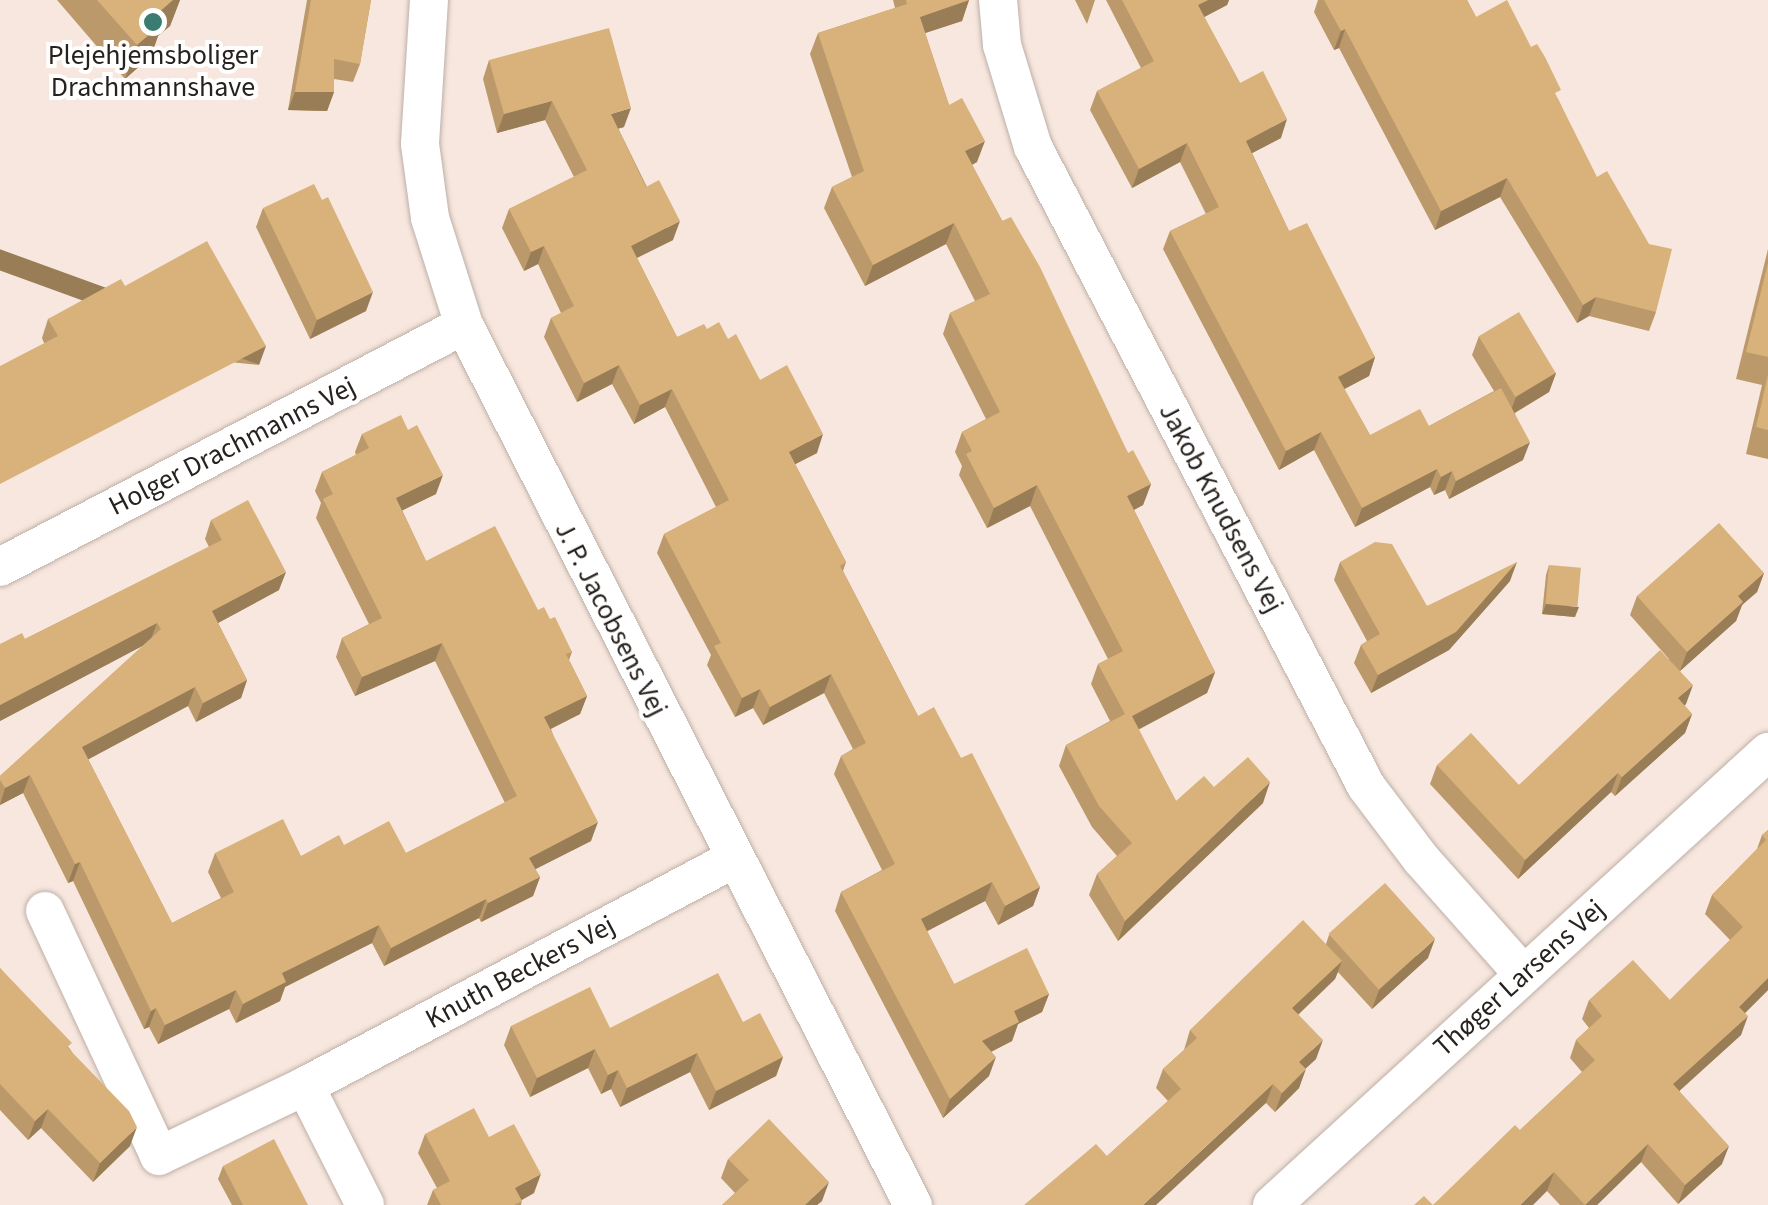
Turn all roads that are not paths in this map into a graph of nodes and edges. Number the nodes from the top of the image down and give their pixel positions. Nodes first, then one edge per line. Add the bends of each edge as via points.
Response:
1 (429, 0) edge
2 (998, 0) edge
3 (464, 325) junction
4 (0, 567) edge
5 (1768, 752) edge
6 (734, 860) junction
7 (45, 911) dead end
8 (1523, 974) junction
9 (305, 1086) junction
10 (365, 1205) edge
11 (912, 1205) edge
12 (1272, 1205) edge

1 - 3 street, J. P. Jacobsens Vej via 420,144 430,218
2 - 8 street, Jakob Knudsens Vej via 1002,45 1033,147 1366,786
3 - 4 street, Holger Drachmanns Vej
3 - 6 street, J. P. Jacobsens Vej
5 - 8 street, Thøger Larsens Vej
6 - 9 street, Knuth Beckers Vej
6 - 11 street, J. P. Jacobsens Vej
7 - 9 street, Knuth Beckers Vej via 160,1156
8 - 12 street, Thøger Larsens Vej
9 - 10 street

